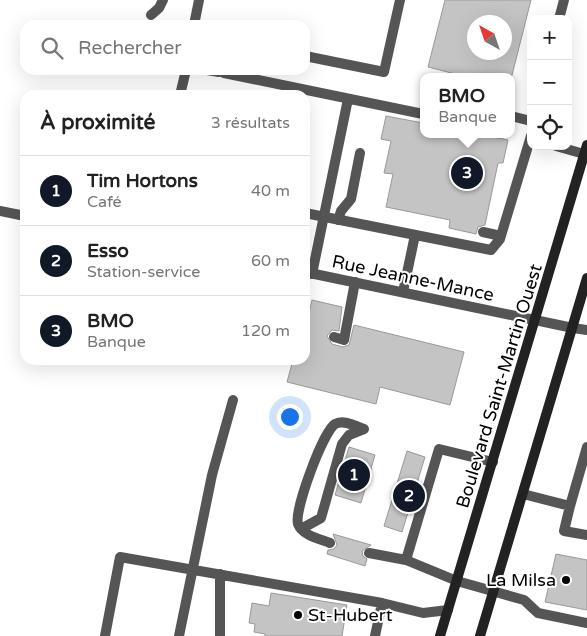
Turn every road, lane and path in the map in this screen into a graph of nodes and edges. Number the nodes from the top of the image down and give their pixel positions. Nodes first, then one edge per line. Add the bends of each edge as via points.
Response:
1 (163, 0) edge
2 (199, 0) edge
3 (400, 0) edge
4 (564, 0) edge
5 (151, 15) dead end
6 (560, 15) edge
7 (195, 20) edge
8 (310, 57) edge
9 (185, 75) edge
10 (231, 75) edge
11 (181, 90) edge
12 (304, 90) edge
13 (310, 91) edge
14 (348, 99) junction
15 (420, 113) edge
16 (527, 148) edge
17 (572, 148) edge
18 (586, 149) edge
19 (360, 153) dead end
20 (0, 211) edge
21 (310, 214) edge
22 (20, 215) edge
23 (323, 216) junction
24 (338, 220) junction
25 (483, 232) dead end
26 (415, 236) junction
27 (501, 236) junction
28 (310, 265) edge
29 (310, 273) edge
30 (587, 278) edge
31 (355, 282) junction
32 (403, 292) junction
33 (536, 320) junction
34 (572, 328) junction
35 (587, 330) edge
36 (334, 337) dead end
37 (233, 400) dead end
38 (587, 447) edge
39 (493, 462) junction
40 (523, 494) junction
41 (570, 506) junction
42 (301, 529) junction
43 (587, 535) edge
44 (330, 543) dead end
45 (369, 553) dead end
46 (406, 560) junction
47 (192, 570) junction
48 (220, 574) junction
49 (457, 581) junction
50 (494, 591) junction
51 (382, 603) junction
52 (448, 610) junction
53 (587, 623) edge
54 (105, 636) edge
55 (179, 636) edge
56 (220, 636) edge
57 (375, 636) edge
58 (440, 636) edge
59 (480, 636) edge

1 - 5 street
2 - 7 street
3 - 8 street via 384,72
4 - 6 street
9 - 11 street
10 - 12 street
13 - 14 street
14 - 15 street
14 - 23 street
16 - 27 street
17 - 18 street
18 - 33 main road, Boulevard Saint-Martin Ouest
19 - 24 street via 351,199
20 - 22 street
21 - 23 street
23 - 24 street
23 - 28 street
24 - 26 street
25 - 27 street
26 - 27 street via 488,251 494,248
26 - 32 street
29 - 31 street, Rue Jeanne-Mance
30 - 34 main road
31 - 32 street, Rue Jeanne-Mance
31 - 36 street via 344,340
32 - 33 street, Rue Jeanne-Mance
33 - 34 street, Rue Jeanne-Mance
33 - 39 main road, Boulevard Saint-Martin Ouest
34 - 35 street, Rue Jeanne-Mance
34 - 40 main road
37 - 47 street via 212,476
38 - 41 street
39 - 46 street via 439,449
39 - 49 main road, Boulevard Saint-Martin Ouest
40 - 41 street
40 - 50 main road
41 - 43 street via 564,531
42 - 42 street via 298,514 310,474 330,429 343,422 364,429 349,435 342,444 319,521
42 - 44 street
45 - 46 street
46 - 49 street
47 - 48 street
47 - 54 street via 120,557
47 - 55 street
48 - 51 street
48 - 56 street
49 - 50 street
49 - 52 main road, Boulevard Saint-Martin Ouest
50 - 53 street via 524,600 538,612
50 - 59 main road
51 - 52 street via 423,613
51 - 57 street
52 - 58 main road, Boulevard Saint-Martin Ouest

